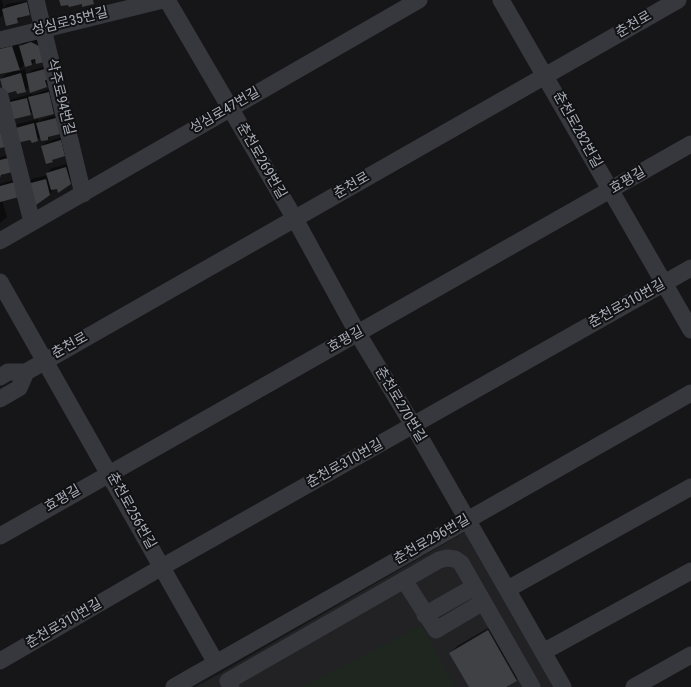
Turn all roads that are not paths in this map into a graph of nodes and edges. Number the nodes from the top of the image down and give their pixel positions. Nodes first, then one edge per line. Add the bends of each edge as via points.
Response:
1 (36, 0) edge
2 (163, 0) edge
3 (167, 0) edge
4 (419, 0) edge
5 (501, 0) edge
6 (678, 0) edge
7 (43, 29) junction
8 (0, 40) edge
9 (546, 75) junction
10 (0, 96) edge
11 (230, 108) junction
12 (691, 144) edge
13 (611, 190) junction
14 (83, 194) junction
15 (295, 219) junction
16 (32, 222) junction
17 (0, 241) edge
18 (691, 268) edge
19 (0, 282) edge
20 (664, 284) junction
21 (691, 330) edge
22 (358, 334) junction
23 (46, 360) junction
24 (26, 372) junction
25 (0, 377) edge
26 (691, 394) edge
27 (0, 399) edge
28 (413, 425) junction
29 (110, 472) junction
30 (691, 487) edge
31 (468, 520) junction
32 (0, 536) edge
33 (162, 567) junction
34 (691, 571) edge
35 (404, 580) junction
36 (474, 587) junction
37 (508, 589) junction
38 (483, 602) junction
39 (425, 615) junction
40 (543, 652) junction
41 (691, 655) edge
42 (0, 661) edge
43 (216, 663) junction
44 (174, 687) edge
45 (231, 687) edge
46 (532, 687) edge
47 (563, 687) edge
48 (634, 687) edge

1 - 7 street, 삭주로94번길
2 - 7 street, 성심로35번길
3 - 11 street, 춘천로269번길
4 - 11 street, 성심로47번길
5 - 9 street, 춘천로282번길
6 - 9 street, 춘천로
7 - 8 street, 성심로35번길
7 - 14 street, 삭주로94번길
9 - 13 street, 춘천로282번길
9 - 15 street, 춘천로
10 - 16 street
11 - 14 street, 성심로47번길
11 - 15 street, 춘천로269번길
12 - 13 street, 효평길
13 - 20 street, 춘천로282번길
13 - 22 street, 효평길
14 - 16 street, 성심로47번길
15 - 22 street, 춘천로270번길
15 - 23 street, 춘천로
16 - 17 street, 성심로47번길
18 - 20 street, 춘천로310번길
19 - 23 street, 춘천로256번길
20 - 21 street, 춘천로282번길
20 - 28 street, 춘천로310번길
22 - 28 street, 춘천로270번길
22 - 29 street, 효평길
23 - 24 street, 춘천로
23 - 29 street, 춘천로256번길
24 - 25 street, 춘천로 via 8,372
24 - 27 street via 19,388
26 - 31 street, 춘천로296번길
28 - 31 street, 춘천로270번길
28 - 33 street, 춘천로310번길
29 - 32 street, 효평길
29 - 33 street, 춘천로256번길
30 - 37 street
31 - 37 street, 춘천로270번길
31 - 43 street, 춘천로296번길
33 - 42 street, 춘천로310번길
33 - 43 street, 춘천로256번길
34 - 40 street
35 - 36 street via 447,558 461,563
35 - 39 street
35 - 45 street via 228,681
36 - 38 street
36 - 39 street
37 - 40 street, 춘천로270번길
38 - 39 street via 436,630
38 - 46 street
40 - 47 street, 춘천로270번길
41 - 48 street
43 - 44 street, 춘천로296번길

